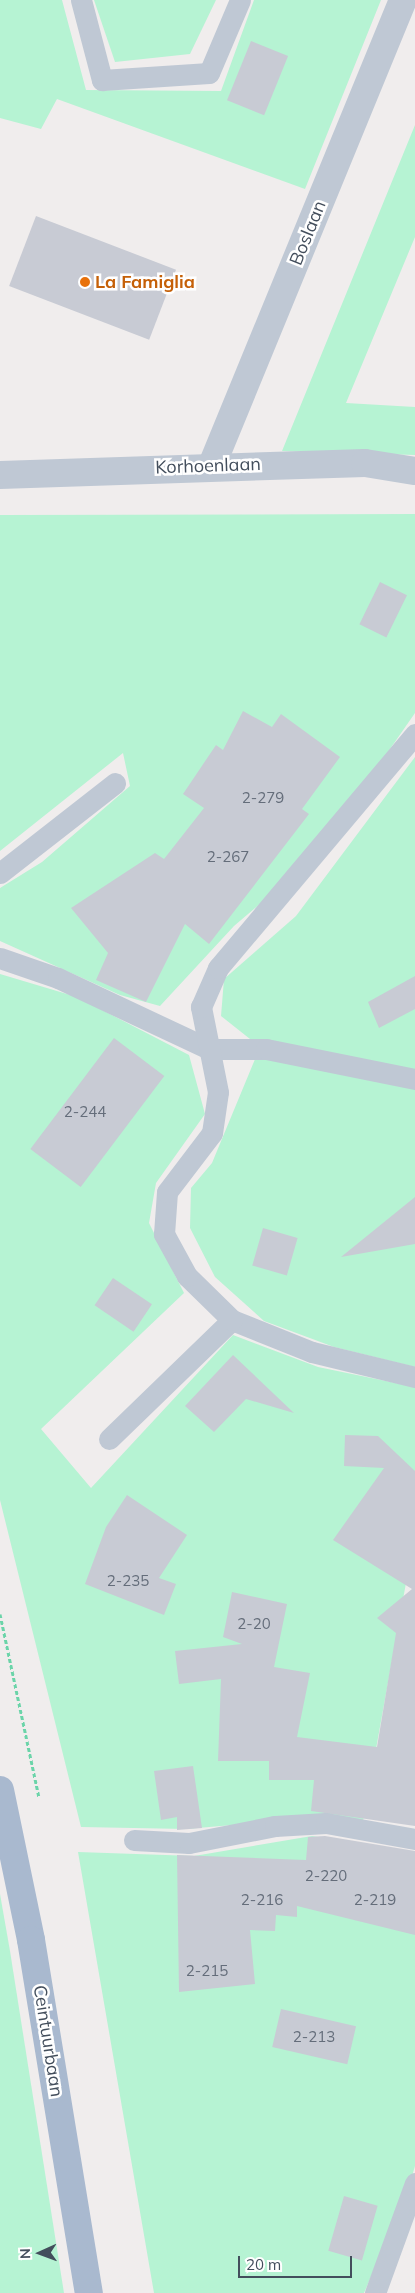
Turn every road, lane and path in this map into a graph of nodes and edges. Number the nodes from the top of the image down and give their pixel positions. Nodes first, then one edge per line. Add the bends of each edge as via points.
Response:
1 (81, 0) edge
2 (240, 0) edge
3 (404, 0) edge
4 (212, 465) junction
5 (415, 470) edge
6 (0, 475) edge
7 (415, 734) edge
8 (115, 783) dead end
9 (0, 873) edge
10 (0, 958) edge
11 (209, 1049) junction
12 (415, 1079) edge
13 (232, 1320) junction
14 (415, 1377) edge
15 (109, 1438) dead end
16 (0, 1790) edge
17 (415, 1838) edge
18 (134, 1840) dead end
19 (415, 2183) edge
20 (89, 2293) edge
21 (375, 2293) edge

1 - 2 lane via 102,80 210,73
3 - 4 street, Boslaan
4 - 5 street, Korhoenlaan via 365,463
4 - 6 street, Korhoenlaan
7 - 11 lane via 218,968 201,1007
8 - 9 lane
10 - 11 lane via 58,978
11 - 12 lane via 266,1049
11 - 13 lane via 218,1092 212,1133 167,1192 164,1234 188,1276
13 - 14 lane via 312,1352
13 - 15 lane
16 - 20 main road, Ceintuurbaan via 31,1940
17 - 18 lane via 326,1823 275,1826 189,1843
19 - 21 lane

